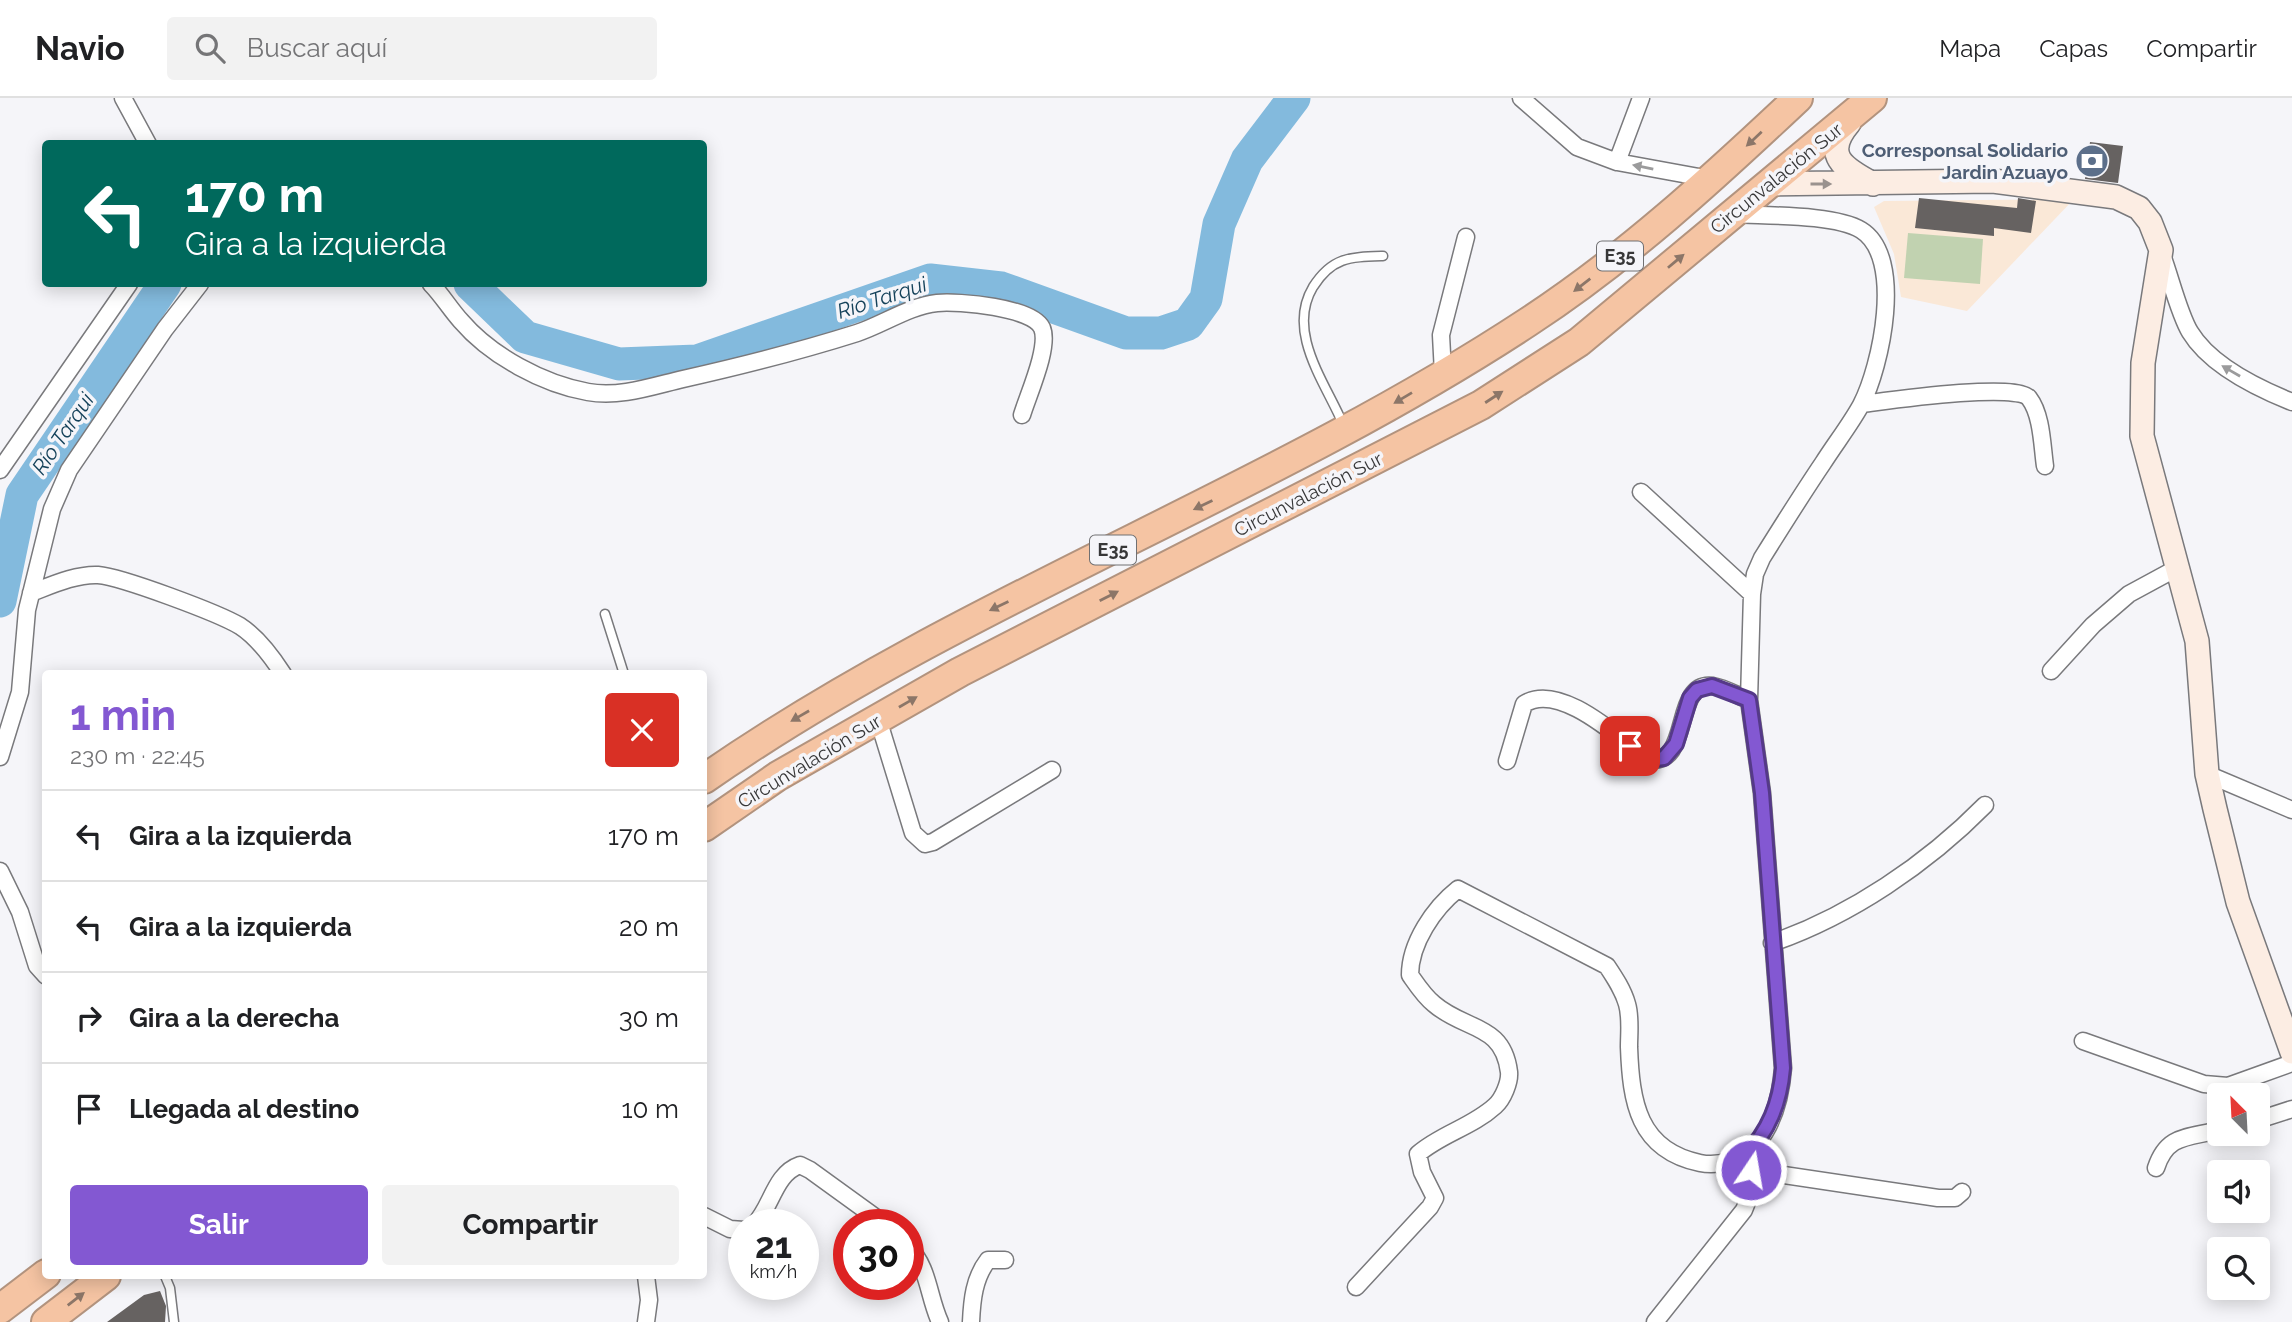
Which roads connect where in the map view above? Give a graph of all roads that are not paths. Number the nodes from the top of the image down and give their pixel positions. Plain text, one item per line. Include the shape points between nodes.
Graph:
1 (123, 98) edge
2 (1521, 98) edge
3 (1641, 98) edge
4 (1798, 98) edge
5 (1865, 104) edge
6 (146, 140) edge
7 (1617, 162) junction
8 (1710, 179) junction
9 (1768, 184) junction
10 (1873, 184) junction
11 (1732, 214) junction
12 (1466, 237) dead end
13 (2161, 250) junction
14 (1383, 256) dead end
15 (127, 287) edge
16 (198, 287) edge
17 (433, 287) edge
18 (1443, 373) junction
19 (2292, 401) edge
20 (1862, 404) junction
21 (1022, 415) dead end
22 (1346, 430) junction
23 (2045, 466) dead end
24 (0, 470) edge
25 (1641, 492) dead end
26 (2177, 568) junction
27 (32, 593) junction
28 (1752, 594) junction
29 (605, 614) dead end
30 (280, 670) edge
31 (623, 670) edge
32 (2051, 671) dead end
33 (1749, 700) junction
34 (878, 719) junction
35 (0, 757) edge
36 (1507, 761) dead end
37 (1052, 770) dead end
38 (2207, 774) junction
39 (707, 777) edge
40 (1985, 805) dead end
41 (2292, 810) edge
42 (707, 825) edge
43 (0, 871) edge
44 (1772, 943) junction
45 (42, 972) edge
46 (2082, 1041) dead end
47 (2292, 1052) edge
48 (2292, 1063) edge
49 (2292, 1109) edge
50 (2270, 1116) edge
51 (2207, 1133) edge
52 (1747, 1163) junction
53 (2156, 1168) dead end
54 (1962, 1192) dead end
55 (763, 1209) edge
56 (864, 1209) edge
57 (707, 1218) edge
58 (728, 1228) edge
59 (1005, 1260) dead end
60 (924, 1269) edge
61 (42, 1277) edge
62 (102, 1279) edge
63 (166, 1279) edge
64 (646, 1279) edge
65 (1356, 1287) dead end
66 (0, 1310) edge
67 (46, 1322) edge
68 (174, 1322) edge
69 (646, 1322) edge
70 (940, 1322) edge
71 (971, 1322) edge
72 (1655, 1322) edge

1 - 6 street
2 - 7 street via 1577,147
3 - 7 street
4 -> 8 highway, Circunvalación Sur / E35
5 - 9 highway, Circunvalación Sur / E35
5 - 10 street via 1836,138 1835,146 1843,165
8 -> 7 street
8 -> 18 highway, Circunvalación Sur / E35 via 1574,292
9 -> 10 street
9 - 11 highway, Circunvalación Sur / E35
10 - 13 street via 1993,181 2116,197 2139,208
11 - 20 street via 1833,220 1861,230 1876,245 1885,268 1885,307 1878,357
34 -> 11 highway, Circunvalación Sur / E35 via 1481,405 1579,342
12 - 18 street via 1441,335
19 -> 13 street via 2268,393 2221,365 2189,332
13 - 26 street via 2143,363 2142,436
14 - 22 lane via 1336,262 1304,302 1303,324 1312,359
15 - 24 street
16 - 27 street via 69,470 52,509
17 - 21 street via 488,348 562,386 591,393 618,393 737,367 860,332 937,303 1010,310 1034,318 1042,328 1044,344
18 -> 22 highway, Circunvalación Sur / E35
20 - 23 street via 1973,392 2024,393 2037,415
20 - 28 street via 1762,558
22 -> 39 highway, Circunvalación Sur / E35 via 939,635 761,739
25 - 28 street
26 - 32 street via 2129,594
26 - 38 street via 2197,640
27 - 30 street via 65,580 98,575 124,582 241,627
27 - 35 street via 20,692
28 - 33 street
29 - 31 lane
33 - 36 street via 1712,686 1697,690 1690,698 1676,744 1655,761 1577,707 1533,698 1524,704
33 - 44 street via 1762,793
34 - 37 street via 914,833 925,844
34 - 42 highway, Circunvalación Sur / E35 via 778,776
38 - 41 street
38 - 47 street via 2238,902
40 - 44 street via 1958,832 1887,884 1808,930
43 - 45 street
44 - 52 street via 1783,1068 1780,1097
46 - 48 street via 2204,1084 2228,1086
49 - 50 street
51 - 53 street via 2170,1143
52 - 54 street via 1938,1198 1955,1198
52 - 65 street via 1710,1165 1676,1158 1654,1140 1636,1109 1628,1006 1607,966 1458,888 1433,916 1410,957 1410,975 1435,1005 1498,1040 1507,1054 1510,1079 1499,1103 1486,1114 1431,1142 1418,1154 1435,1198
52 - 72 street via 1752,1191 1744,1210
55 - 56 street via 781,1179 800,1165
57 - 58 street
59 - 71 street via 988,1261 981,1269
60 - 70 street
61 - 66 highway
67 -> 62 highway
63 - 68 lane
64 - 69 street

